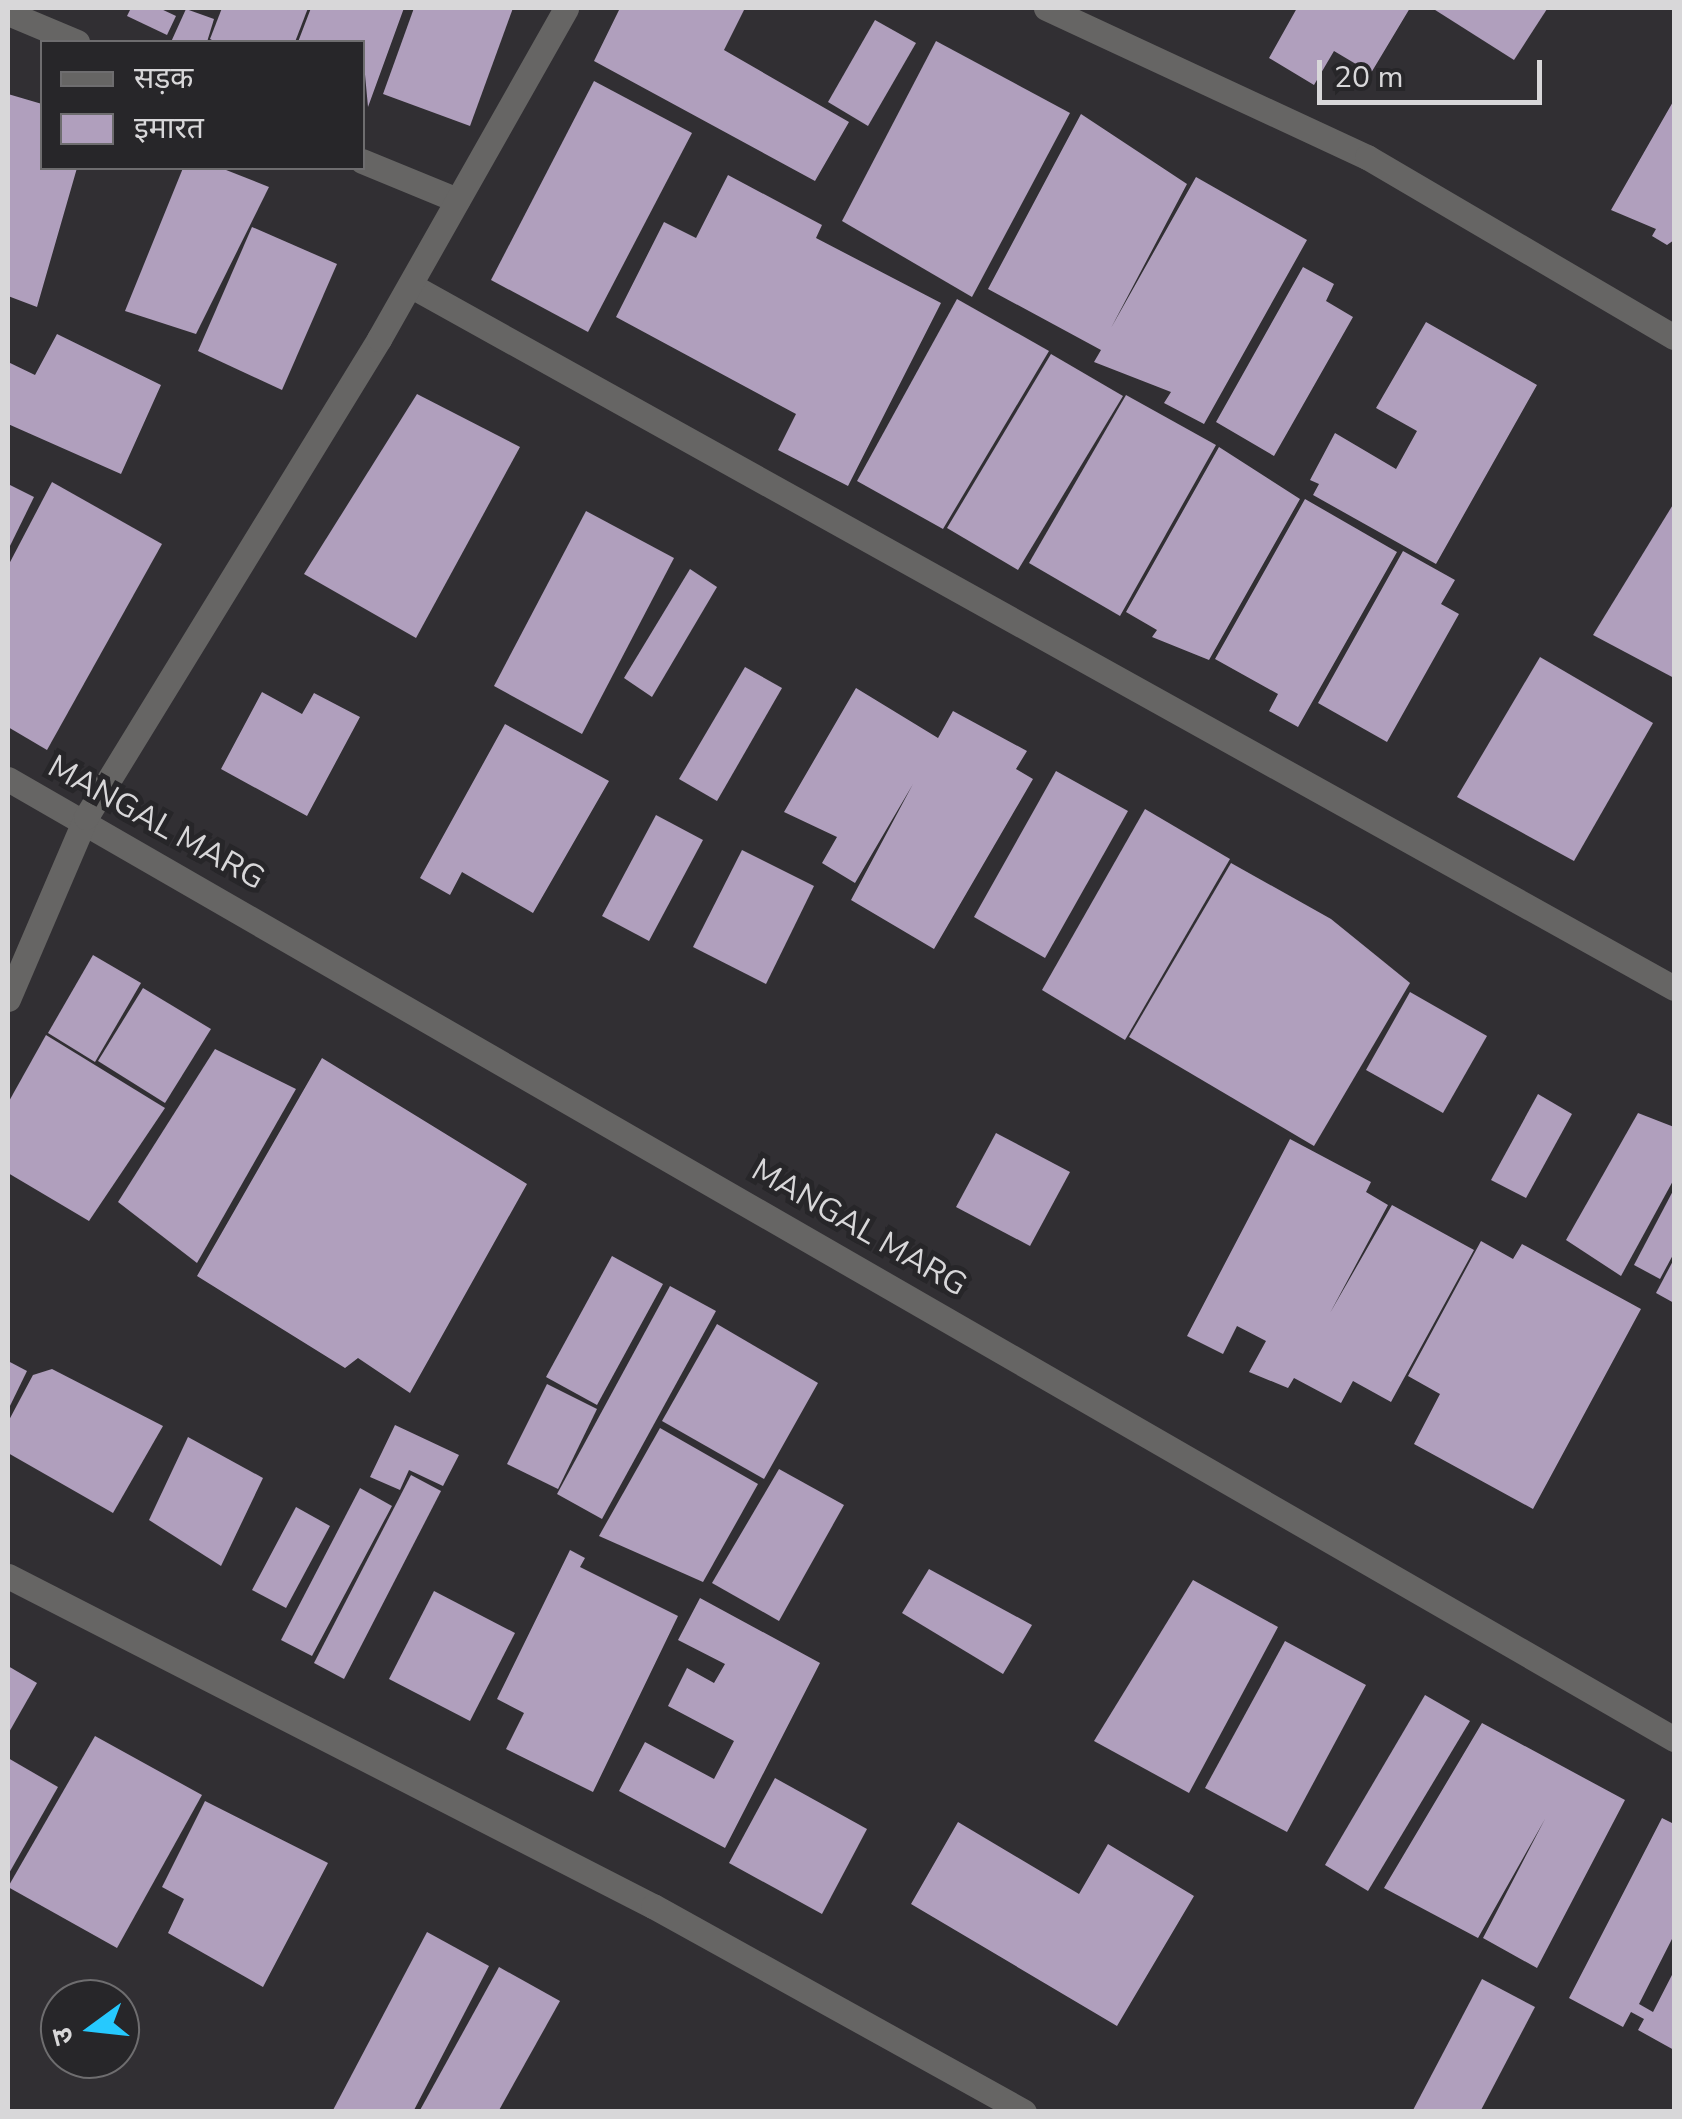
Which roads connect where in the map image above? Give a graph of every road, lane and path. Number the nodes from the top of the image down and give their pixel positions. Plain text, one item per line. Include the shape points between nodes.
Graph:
1 (566, 8) edge
2 (1046, 8) edge
3 (8, 13) edge
4 (73, 40) edge
5 (365, 162) edge
6 (457, 200) junction
7 (410, 285) junction
8 (1674, 337) edge
9 (8, 779) edge
10 (86, 817) junction
11 (1674, 988) edge
12 (8, 998) edge
13 (8, 1576) edge
14 (1674, 1739) edge
15 (1024, 2112) edge

1 - 6 street
2 - 8 street via 1367,156
3 - 4 street
5 - 6 street
6 - 7 street
7 - 10 street
7 - 11 street
9 - 10 street, MANGAL MARG
10 - 12 street
10 - 14 street, MANGAL MARG
13 - 15 street via 653,1906

